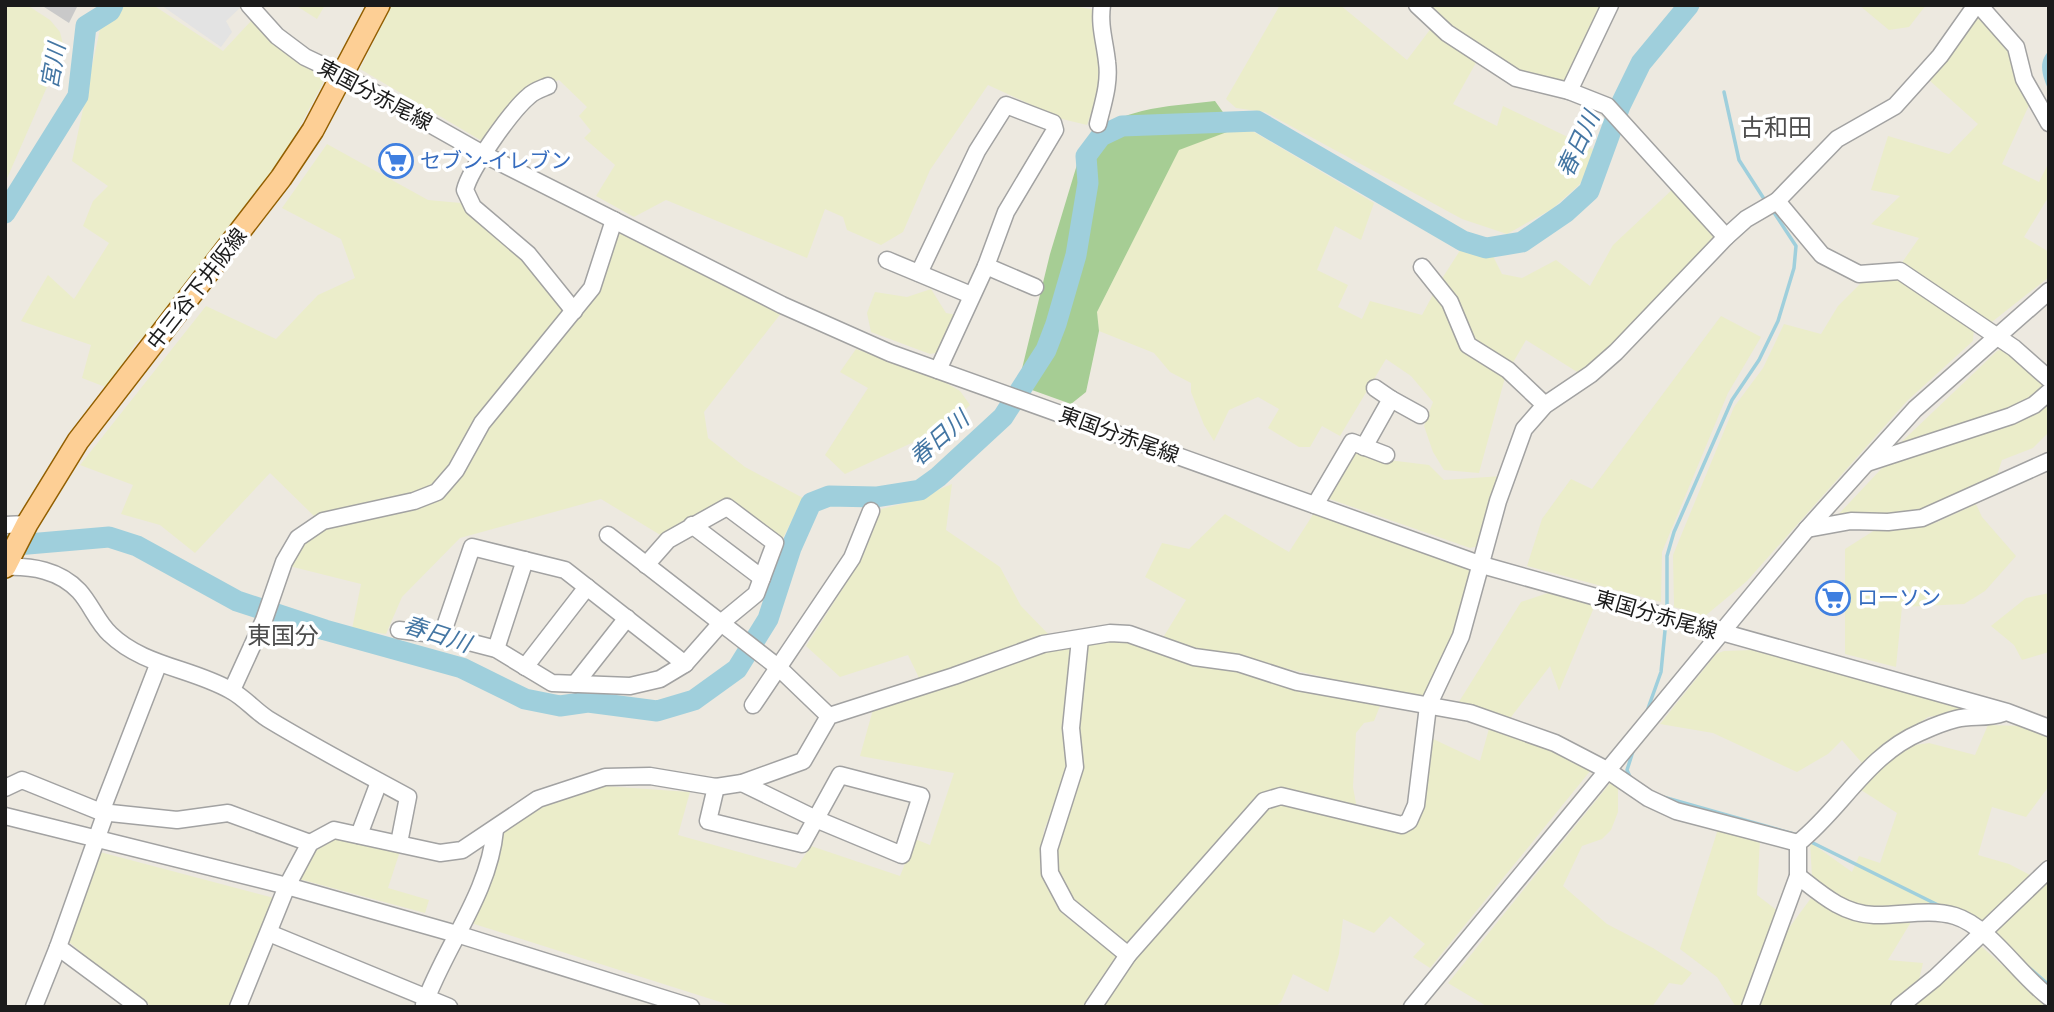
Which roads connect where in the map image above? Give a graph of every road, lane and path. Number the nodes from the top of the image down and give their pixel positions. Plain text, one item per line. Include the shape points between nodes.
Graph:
1 (249, 5) edge
2 (379, 5) edge
3 (1102, 5) edge
4 (1417, 5) edge
5 (1610, 5) edge
6 (1977, 5) edge
7 (343, 75) junction
8 (548, 86) dead end
9 (1569, 91) junction
10 (2049, 123) edge
11 (1098, 124) dead end
12 (483, 154) junction
13 (1777, 201) junction
14 (614, 220) junction
15 (1726, 237) junction
16 (887, 260) dead end
17 (986, 265) junction
18 (1422, 267) dead end
19 (919, 273) junction
20 (1035, 287) dead end
21 (2049, 291) edge
22 (971, 295) junction
23 (574, 311) junction
24 (1996, 336) junction
25 (938, 370) junction
26 (2049, 379) edge
27 (1375, 388) dead end
28 (2049, 392) edge
29 (1391, 398) junction
30 (1545, 405) junction
31 (1420, 415) dead end
32 (1364, 447) junction
33 (1386, 455) dead end
34 (2049, 461) edge
35 (1866, 463) junction
36 (1315, 505) junction
37 (871, 511) dead end
38 (691, 525) junction
39 (18, 527) edge
40 (1807, 529) junction
41 (608, 535) dead end
42 (525, 560) junction
43 (646, 565) junction
44 (1482, 565) junction
45 (6, 566) edge
46 (762, 578) junction
47 (587, 587) junction
48 (626, 618) junction
49 (726, 626) junction
50 (399, 630) dead end
51 (1722, 633) junction
52 (442, 635) junction
53 (1080, 639) junction
54 (496, 649) junction
55 (685, 664) junction
56 (158, 665) junction
57 (525, 667) junction
58 (779, 668) junction
59 (575, 684) junction
60 (232, 690) junction
61 (753, 705) dead end
62 (1428, 706) junction
63 (2007, 712) junction
64 (2049, 712) edge
65 (829, 716) junction
66 (2041, 724) edge
67 (1607, 770) junction
68 (379, 782) junction
69 (742, 783) junction
70 (716, 787) junction
71 (5, 788) edge
72 (104, 812) junction
73 (5, 816) edge
74 (818, 820) junction
75 (495, 830) junction
76 (359, 835) junction
77 (96, 839) junction
78 (310, 843) junction
79 (399, 843) junction
80 (1798, 843) junction
81 (2049, 869) edge
82 (1798, 876) junction
83 (287, 887) junction
84 (269, 933) junction
85 (1982, 933) junction
86 (460, 935) junction
87 (58, 947) junction
88 (1128, 955) junction
89 (2049, 997) edge
90 (425, 1002) edge
91 (132, 1005) edge
92 (34, 1007) edge
93 (238, 1007) edge
94 (449, 1007) edge
95 (691, 1007) edge
96 (1093, 1007) edge
97 (1412, 1007) edge
98 (1751, 1007) edge
99 (1899, 1007) edge

1 - 7 street, 東国分赤尾線 via 277,36 305,57
2 - 7 main road, 中三谷下井阪線
3 - 11 street via 1107,83
4 - 9 street via 1447,33 1516,78
5 - 9 street
6 - 10 street via 2016,47 2024,79
6 - 13 street via 1895,106 1838,139
7 - 12 street, 東国分赤尾線
7 - 39 main road, 中三谷下井阪線 via 281,178 78,441
8 - 12 street via 526,97
9 - 15 street via 1607,106
12 - 14 street, 東国分赤尾線
12 - 23 street via 467,179 467,200 528,254
13 - 15 street
13 - 24 street via 1822,255 1859,274 1900,271
14 - 23 street via 592,288
14 - 25 street, 東国分赤尾線 via 782,304
15 - 30 street via 1616,352
16 - 19 street
17 - 19 street via 1006,212 1055,130 1053,123 1006,105 977,151
17 - 20 street
17 - 22 street
18 - 30 street via 1450,302 1468,345 1508,370
19 - 22 street
21 - 24 street
22 - 25 street
23 - 60 street via 482,423 456,470 437,492 323,521 298,538
24 - 26 street
24 - 35 street via 1915,409
25 - 36 street, 東国分赤尾線
27 - 29 street
28 - 35 street via 2011,416
29 - 31 street
29 - 32 street
30 - 44 street via 1524,429 1498,501
32 - 33 street
32 - 36 street via 1352,442
34 - 40 street via 1922,518 1851,521
35 - 40 street
36 - 44 street, 東国分赤尾線
37 - 58 street via 852,558
38 - 43 street via 668,540
38 - 46 street
38 - 46 street via 727,508 775,543
39 - 45 main road, 中三谷下井阪線
40 - 51 street
41 - 43 street
42 - 47 street via 565,570
42 - 52 street via 472,547
42 - 54 street
43 - 49 street
44 - 51 street, 東国分赤尾線
44 - 62 street via 1461,636
45 - 56 street via 49,571 78,590 109,634
46 - 49 street via 756,594
47 - 48 street
47 - 57 street
48 - 55 street
48 - 59 street
49 - 55 street
49 - 58 street
50 - 52 street
51 - 63 street, 東国分赤尾線
51 - 67 street
52 - 54 street
53 - 62 street via 1129,634 1194,657 1238,663 1297,682
53 - 65 street via 1043,644
53 - 88 street via 1071,727 1075,767 1049,849 1050,873 1067,905
54 - 57 street
55 - 59 street via 660,679 630,686
56 - 60 street via 196,674
56 - 72 street
57 - 59 street via 552,684
58 - 61 street
58 - 65 street
60 - 68 street via 265,718
62 - 67 street via 1502,724 1555,743
62 - 88 street via 1416,805 1409,821 1402,825 1273,797 1264,801
63 - 66 street, 東国分赤尾線
63 - 80 street via 1957,718 1902,742 1864,771 1816,829
64 - 66 street
65 - 69 street via 803,761
67 - 80 street via 1676,811
67 - 97 street
68 - 76 street
68 - 79 street via 408,797
69 - 70 street
69 - 74 street
70 - 74 street via 708,821 802,844
70 - 75 street via 650,776 605,778 538,799
71 - 72 street via 22,780
72 - 77 street
72 - 78 street via 177,820 228,813
73 - 77 street
74 - 74 street via 840,775 922,796 902,855
75 - 79 street via 463,850 440,853
75 - 86 street via 494,846
76 - 78 street via 334,830
76 - 79 street
77 - 83 street
77 - 87 street
78 - 83 street
80 - 82 street
81 - 85 street
82 - 85 street via 1852,911 1871,915 1941,913 1971,922
82 - 98 street
83 - 84 street
83 - 86 street
84 - 90 street
84 - 93 street
85 - 89 street
85 - 99 street
86 - 90 street
86 - 95 street
87 - 91 street
87 - 92 street
88 - 96 street
90 - 94 street

